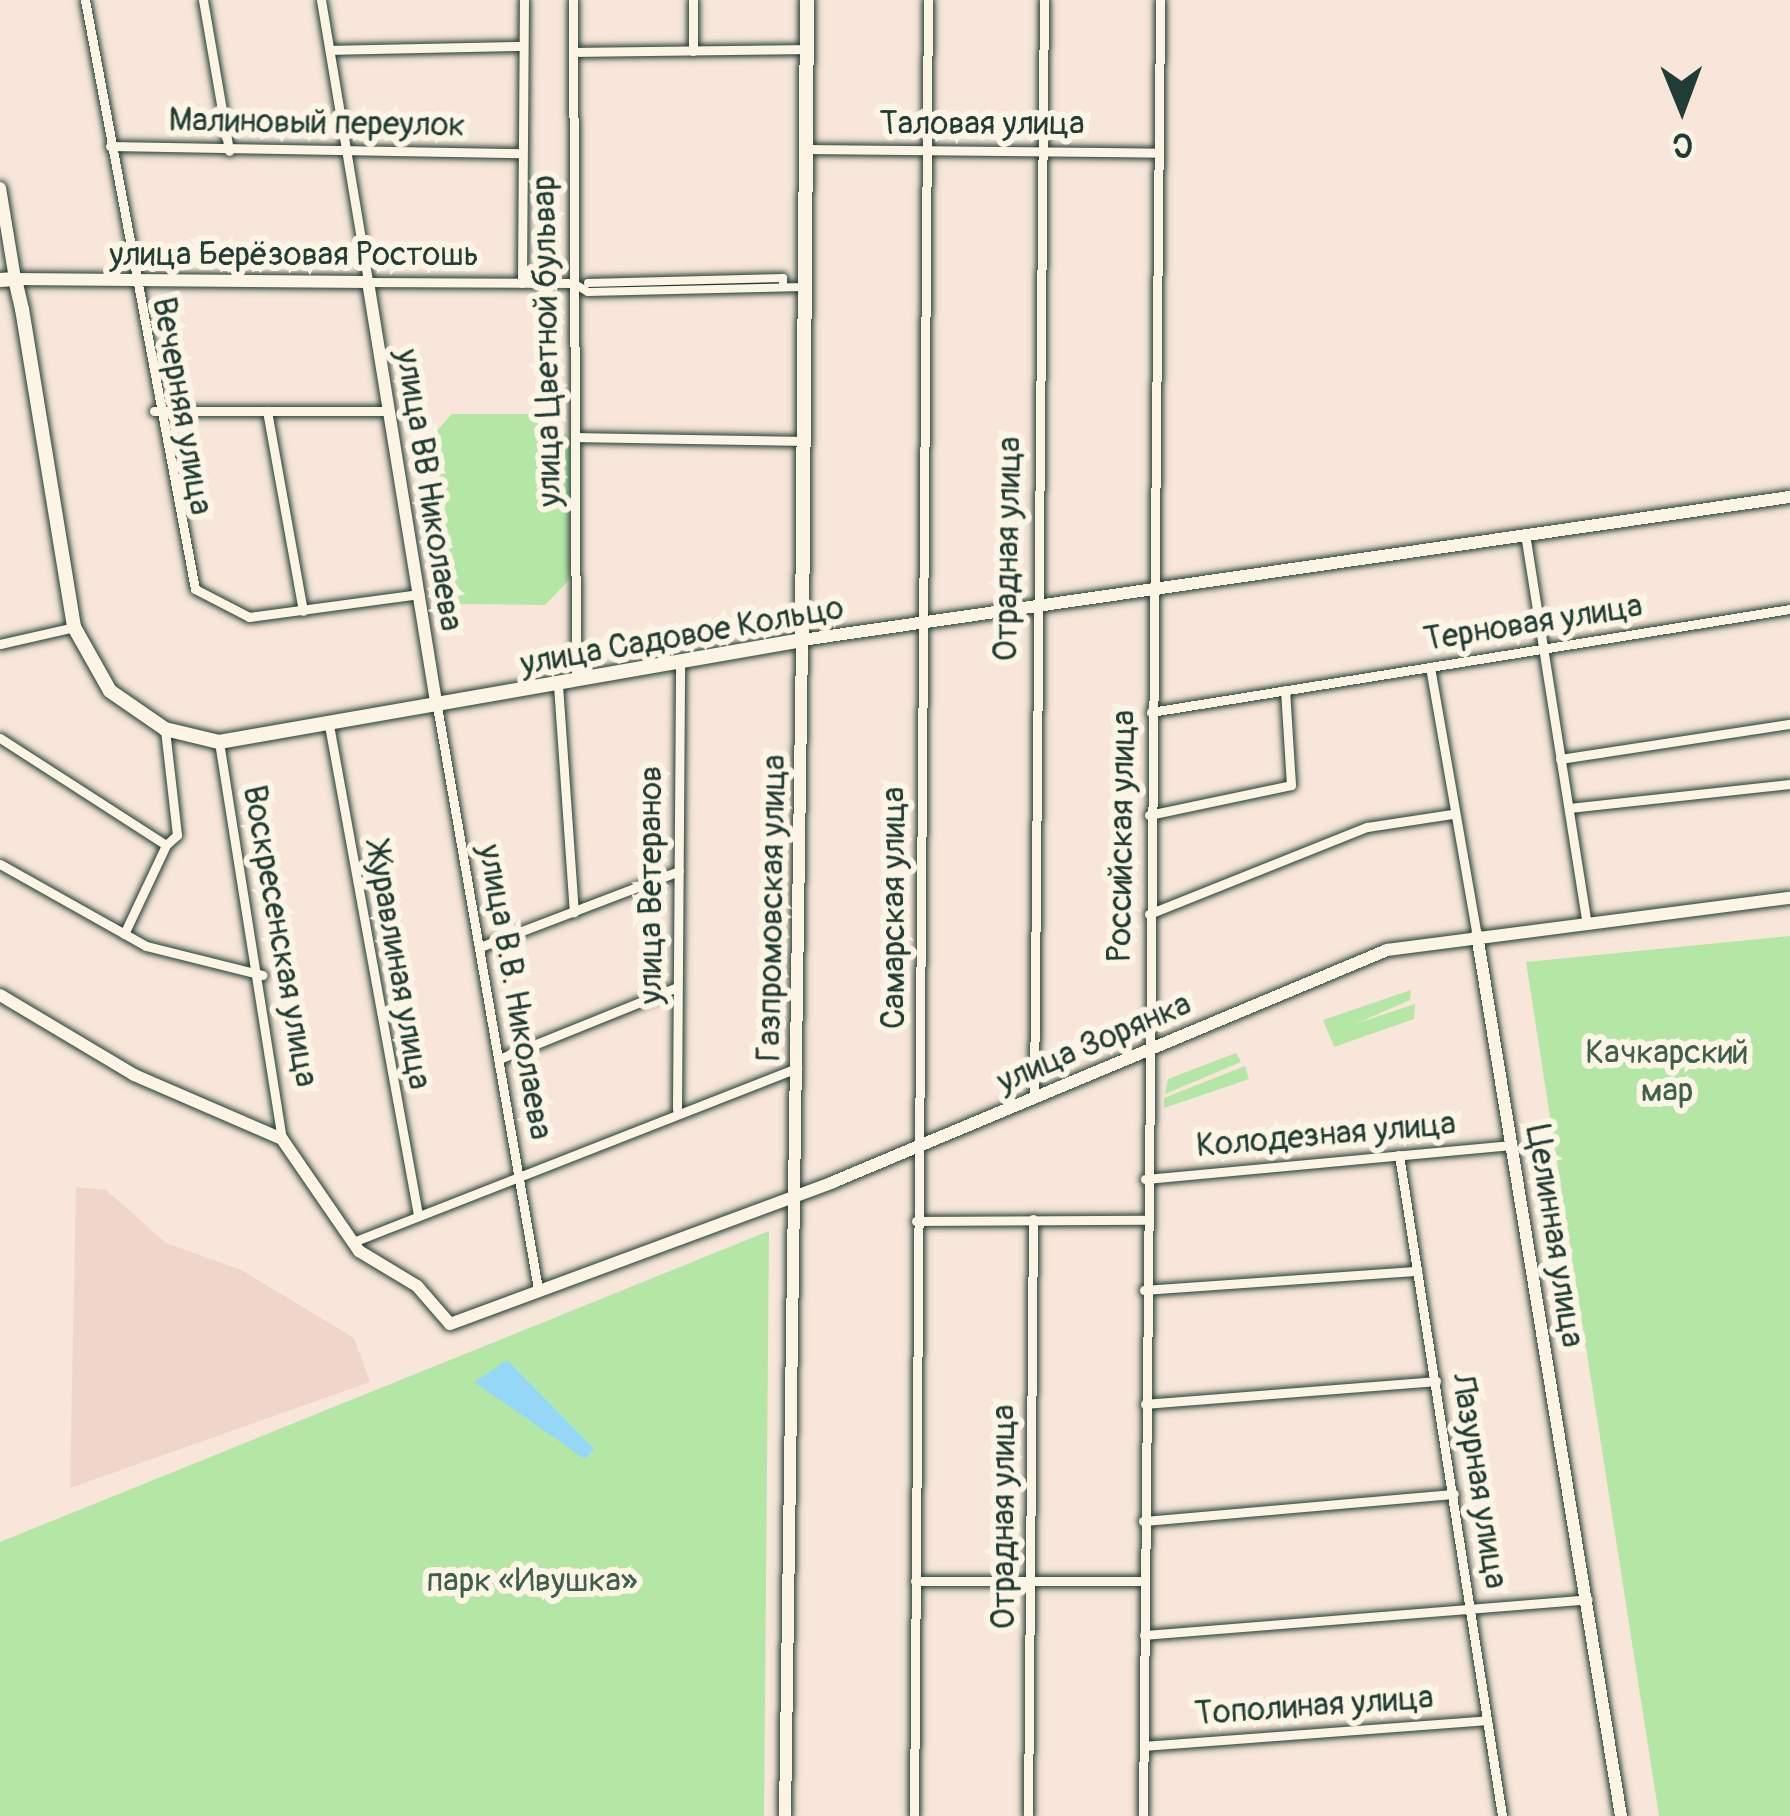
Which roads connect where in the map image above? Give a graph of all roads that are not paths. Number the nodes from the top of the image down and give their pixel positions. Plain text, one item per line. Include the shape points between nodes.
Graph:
1 (85, 0) edge
2 (203, 0) edge
3 (321, 0) edge
4 (524, 0) edge
5 (574, 0) edge
6 (693, 0) edge
7 (807, 0) edge
8 (928, 0) edge
9 (1044, 0) edge
10 (1160, 0) edge
11 (524, 46) junction
12 (807, 49) junction
13 (330, 50) junction
14 (693, 51) junction
15 (573, 52) junction
16 (110, 146) junction
17 (806, 149) junction
18 (229, 151) junction
19 (1040, 151) junction
20 (346, 152) junction
21 (927, 152) junction
22 (522, 153) junction
23 (1159, 153) junction
24 (0, 188) edge
25 (636, 276) junction
26 (655, 276) junction
27 (675, 277) junction
28 (699, 277) junction
29 (719, 277) junction
30 (737, 277) junction
31 (7, 280) edge
32 (134, 282) junction
33 (368, 282) junction
34 (522, 283) junction
35 (572, 283) junction
36 (600, 284) junction
37 (775, 286) junction
38 (804, 287) junction
39 (636, 293) junction
40 (654, 293) junction
41 (675, 293) junction
42 (699, 293) junction
43 (718, 294) junction
44 (737, 294) junction
45 (154, 411) junction
46 (267, 411) junction
47 (388, 411) junction
48 (576, 437) junction
49 (802, 441) junction
50 (1790, 497) edge
51 (1526, 540) junction
52 (1149, 593) junction
53 (419, 594) junction
54 (1034, 607) junction
55 (1790, 609) edge
56 (303, 611) junction
57 (924, 625) junction
58 (74, 627) junction
59 (802, 640) junction
60 (0, 644) edge
61 (1542, 648) junction
62 (680, 662) junction
63 (1430, 667) junction
64 (576, 681) junction
65 (558, 685) junction
66 (1285, 690) junction
67 (437, 706) junction
68 (1151, 712) junction
69 (1790, 724) edge
70 (329, 725) junction
71 (165, 728) junction
72 (0, 738) edge
73 (219, 742) junction
74 (1560, 759) junction
75 (1790, 784) edge
76 (1569, 808) junction
77 (1452, 814) junction
78 (1149, 815) junction
79 (166, 845) junction
80 (0, 864) edge
81 (679, 871) junction
82 (1790, 898) edge
83 (574, 913) junction
84 (1149, 914) junction
85 (1586, 918) junction
86 (124, 934) junction
87 (1477, 935) junction
88 (480, 947) junction
89 (262, 975) junction
90 (677, 987) junction
91 (0, 995) edge
92 (1146, 1050) junction
93 (499, 1059) junction
94 (797, 1068) junction
95 (1034, 1098) junction
96 (677, 1109) junction
97 (282, 1139) junction
98 (1512, 1145) junction
99 (916, 1147) junction
100 (1399, 1155) junction
101 (519, 1173) junction
102 (1145, 1179) junction
103 (794, 1192) junction
104 (418, 1215) junction
105 (1034, 1219) junction
106 (1143, 1220) junction
107 (916, 1221) junction
108 (353, 1242) junction
109 (1417, 1271) junction
110 (538, 1288) junction
111 (1144, 1290) junction
112 (1436, 1381) junction
113 (1145, 1404) junction
114 (1454, 1494) junction
115 (1143, 1522) junction
116 (1031, 1580) junction
117 (915, 1581) junction
118 (1144, 1581) junction
119 (1588, 1598) junction
120 (1472, 1610) junction
121 (1144, 1635) junction
122 (1487, 1720) junction
123 (1144, 1746) junction
124 (785, 1816) edge
125 (914, 1816) edge
126 (1028, 1816) edge
127 (1143, 1816) edge
128 (1502, 1816) edge
129 (1621, 1816) edge

1 - 16 street, Вечерняя улица
2 - 18 street
3 - 13 street
4 - 11 street, улица Цветной бульвар
5 - 15 street, улица Цветной бульвар
6 - 14 street
7 - 12 main road, Газпромовская улица
8 - 21 street, Самарская улица
9 - 19 street, Отрадная улица
10 - 23 street, Российская улица
11 - 13 street
11 - 22 street, улица Цветной бульвар
12 - 14 street
12 - 17 main road, Газпромовская улица
13 - 20 street
14 - 15 street
15 - 35 street, улица Цветной бульвар
16 - 18 street, Малиновый переулок
16 - 32 street, Вечерняя улица
17 - 21 street, Таловая улица
17 - 38 main road, Газпромовская улица
18 - 20 street, Малиновый переулок
19 - 21 street, Таловая улица
19 - 23 street, Таловая улица
19 - 54 street, Отрадная улица
20 - 22 street, Малиновый переулок
20 - 33 street
21 - 57 street, Самарская улица
22 - 34 street, улица Цветной бульвар
23 - 52 street, Российская улица
24 - 31 street, улица Садовое Кольцо
25 - 26 street
25 - 36 street
25 - 39 street
26 - 27 street
26 - 40 street
27 - 28 street
27 - 41 street
28 - 29 street
28 - 42 street
29 - 30 street
29 - 43 street
30 - 37 street
30 - 44 street
31 - 32 street, улица Берёзовая Ростошь
31 - 58 main road, улица Садовое Кольцо
32 - 33 street, улица Берёзовая Ростошь
32 - 45 street, Вечерняя улица
33 - 34 street, улица Берёзовая Ростошь
33 - 47 street, улица ВВ Николаева
34 - 35 street, улица Берёзовая Ростошь
35 - 36 street, улица Берёзовая Ростошь
35 - 48 street, улица Цветной бульвар
36 - 39 street
37 - 38 street
37 - 44 street
38 - 49 main road, Газпромовская улица
39 - 40 street
40 - 41 street
41 - 42 street
42 - 43 street
43 - 44 street
45 - 46 street
45 - 56 street, Вечерняя улица via 195,589 250,617
46 - 47 street
46 - 56 street
47 - 53 street, улица ВВ Николаева
48 - 49 street
48 - 64 street, улица Цветной бульвар
49 - 59 main road, Газпромовская улица
50 - 51 street, улица Садовое Кольцо
51 - 52 street, улица Садовое Кольцо
51 - 61 street
52 - 54 street, улица Садовое Кольцо
52 - 68 street, Российская улица
53 - 56 street, Вечерняя улица
53 - 67 street, улица ВВ Николаева
54 - 57 street, улица Садовое Кольцо
54 - 95 street, Отрадная улица
55 - 61 street, Терновая улица
57 - 59 street, улица Садовое Кольцо
57 - 99 street, Самарская улица
58 - 60 street
58 - 71 main road, улица Садовое Кольцо via 110,691
59 - 62 main road, улица Садовое Кольцо
59 - 94 street, Газпромовская улица
61 - 63 street, Терновая улица
61 - 74 street
62 - 64 main road, улица Садовое Кольцо
62 - 81 street, улица Ветеранов
63 - 66 street, Терновая улица
63 - 77 street, Целинная улица
64 - 65 main road, улица Садовое Кольцо
65 - 67 main road, улица Садовое Кольцо
65 - 83 street
66 - 68 street, Терновая улица
66 - 78 street via 1291,785
67 - 70 main road, улица Садовое Кольцо
67 - 88 street, улица В.В. Николаева
68 - 78 street, Российская улица
69 - 74 street
70 - 73 main road, улица Садовое Кольцо
70 - 104 street, Журавлиная улица
71 - 73 main road, улица Садовое Кольцо
71 - 79 street via 177,835
72 - 79 street
73 - 89 street, Воскресенская улица
74 - 76 street
75 - 76 street
76 - 85 street
77 - 84 street via 1367,827
77 - 87 street, Целинная улица
78 - 84 street, Российская улица
79 - 86 street
80 - 86 street
81 - 83 street
81 - 90 street, улица Ветеранов
82 - 85 street, улица Зорянка
83 - 88 street
84 - 92 street, Российская улица
85 - 87 street, улица Зорянка
86 - 89 street
87 - 92 street, улица Зорянка via 1387,950
87 - 98 street, Целинная улица
88 - 93 street, улица В.В. Николаева
89 - 97 street, Воскресенская улица
90 - 93 street
90 - 96 street, улица Ветеранов
91 - 97 street via 134,1075
92 - 95 street, улица Зорянка
92 - 102 street, Российская улица
93 - 101 street, улица В.В. Николаева
94 - 96 street
94 - 103 street, Газпромовская улица
95 - 99 street, улица Зорянка
96 - 101 street
97 - 108 street
98 - 100 street, Колодезная улица
98 - 119 street, Целинная улица
99 - 103 street, улица Зорянка
99 - 107 street, Самарская улица
100 - 102 street, Колодезная улица
100 - 109 street, Лазурная улица
101 - 104 street
101 - 110 street, улица В.В. Николаева
102 - 106 street, Российская улица
103 - 110 street, улица Зорянка
103 - 124 street, Газпромовская улица
104 - 108 street
105 - 106 street
105 - 107 street
105 - 116 street, Отрадная улица
106 - 111 street, Российская улица
107 - 117 street, Самарская улица
108 - 110 street, улица Зорянка via 417,1286 442,1322
109 - 111 street
109 - 112 street, Лазурная улица
111 - 113 street, Российская улица
112 - 113 street
112 - 114 street, Лазурная улица
113 - 115 street, Российская улица
114 - 115 street
114 - 120 street, Лазурная улица
115 - 118 street, Российская улица
116 - 117 street
116 - 118 street
116 - 126 street, Отрадная улица
117 - 125 street, Самарская улица
118 - 121 street, Российская улица
119 - 120 street
119 - 129 street, Целинная улица
120 - 121 street
120 - 122 street, Лазурная улица
121 - 123 street, Российская улица
122 - 123 street, Тополиная улица
122 - 128 street, Лазурная улица
123 - 127 street, Российская улица

